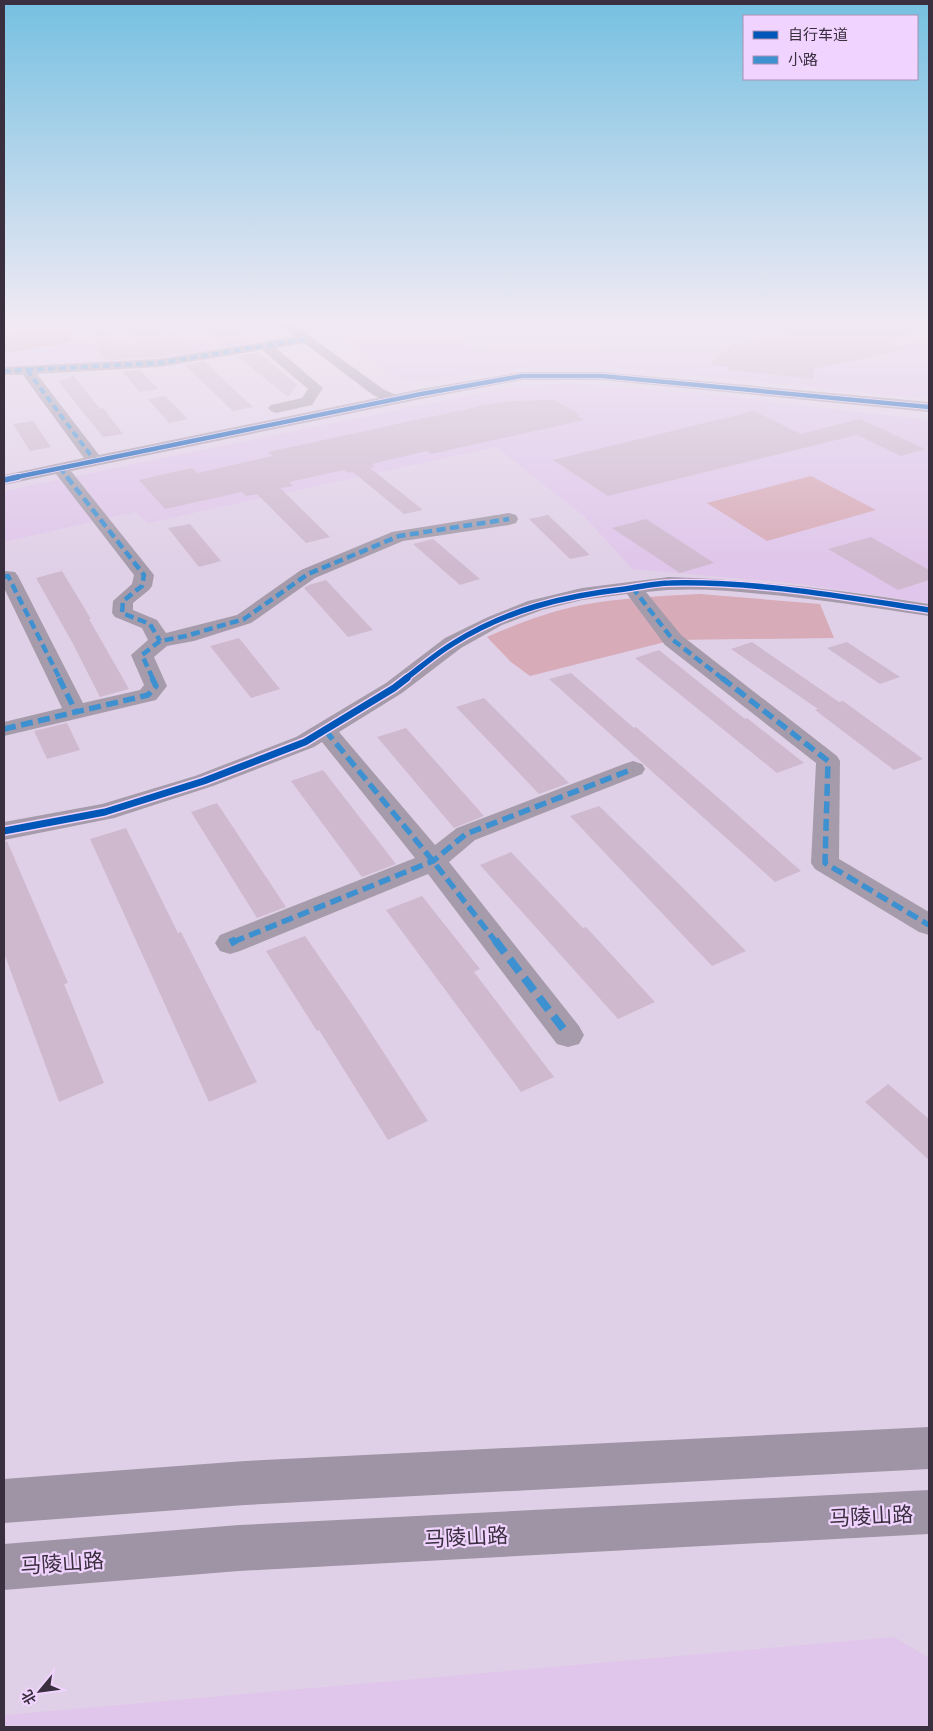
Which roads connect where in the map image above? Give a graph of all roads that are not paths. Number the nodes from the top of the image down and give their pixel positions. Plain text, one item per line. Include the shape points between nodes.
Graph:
1 (53, 405) edge
2 (293, 405) edge
3 (365, 405) edge
4 (906, 405) edge
5 (929, 407) edge
6 (239, 416) dead end
7 (104, 442) dead end
8 (84, 446) junction
9 (66, 450) dead end
10 (95, 461) junction
11 (60, 468) junction
12 (4, 480) edge
13 (509, 519) dead end
14 (4, 577) edge
15 (632, 587) junction
16 (929, 610) edge
17 (160, 641) junction
18 (76, 712) junction
19 (4, 729) edge
20 (325, 730) junction
21 (633, 769) dead end
22 (4, 831) edge
23 (433, 861) junction
24 (929, 925) edge
25 (230, 942) dead end
26 (568, 1035) dead end
27 (929, 1448) edge
28 (4, 1501) edge
29 (929, 1512) edge
30 (4, 1567) edge

1 - 8 street
2 - 6 street
3 - 10 street
4 - 5 street
7 - 8 street
8 - 9 street
8 - 10 street
10 - 11 street
11 - 12 street
11 - 17 street via 144,575 142,586 123,601 122,613 150,624
13 - 17 street via 399,536 308,574 244,619
14 - 18 street via 8,576
15 - 16 street via 669,583 734,585 809,592
15 - 20 street via 535,605 495,620 453,643 394,688
15 - 24 street via 673,640 828,761 825,863
17 - 18 street via 142,655 156,686 148,695
18 - 19 street
20 - 22 street via 305,742 204,781 105,812
20 - 23 street
21 - 23 street via 466,834
23 - 25 street
23 - 26 street
27 - 28 main road via 245,1483
29 - 30 main road, 马陵山路 via 238,1548

